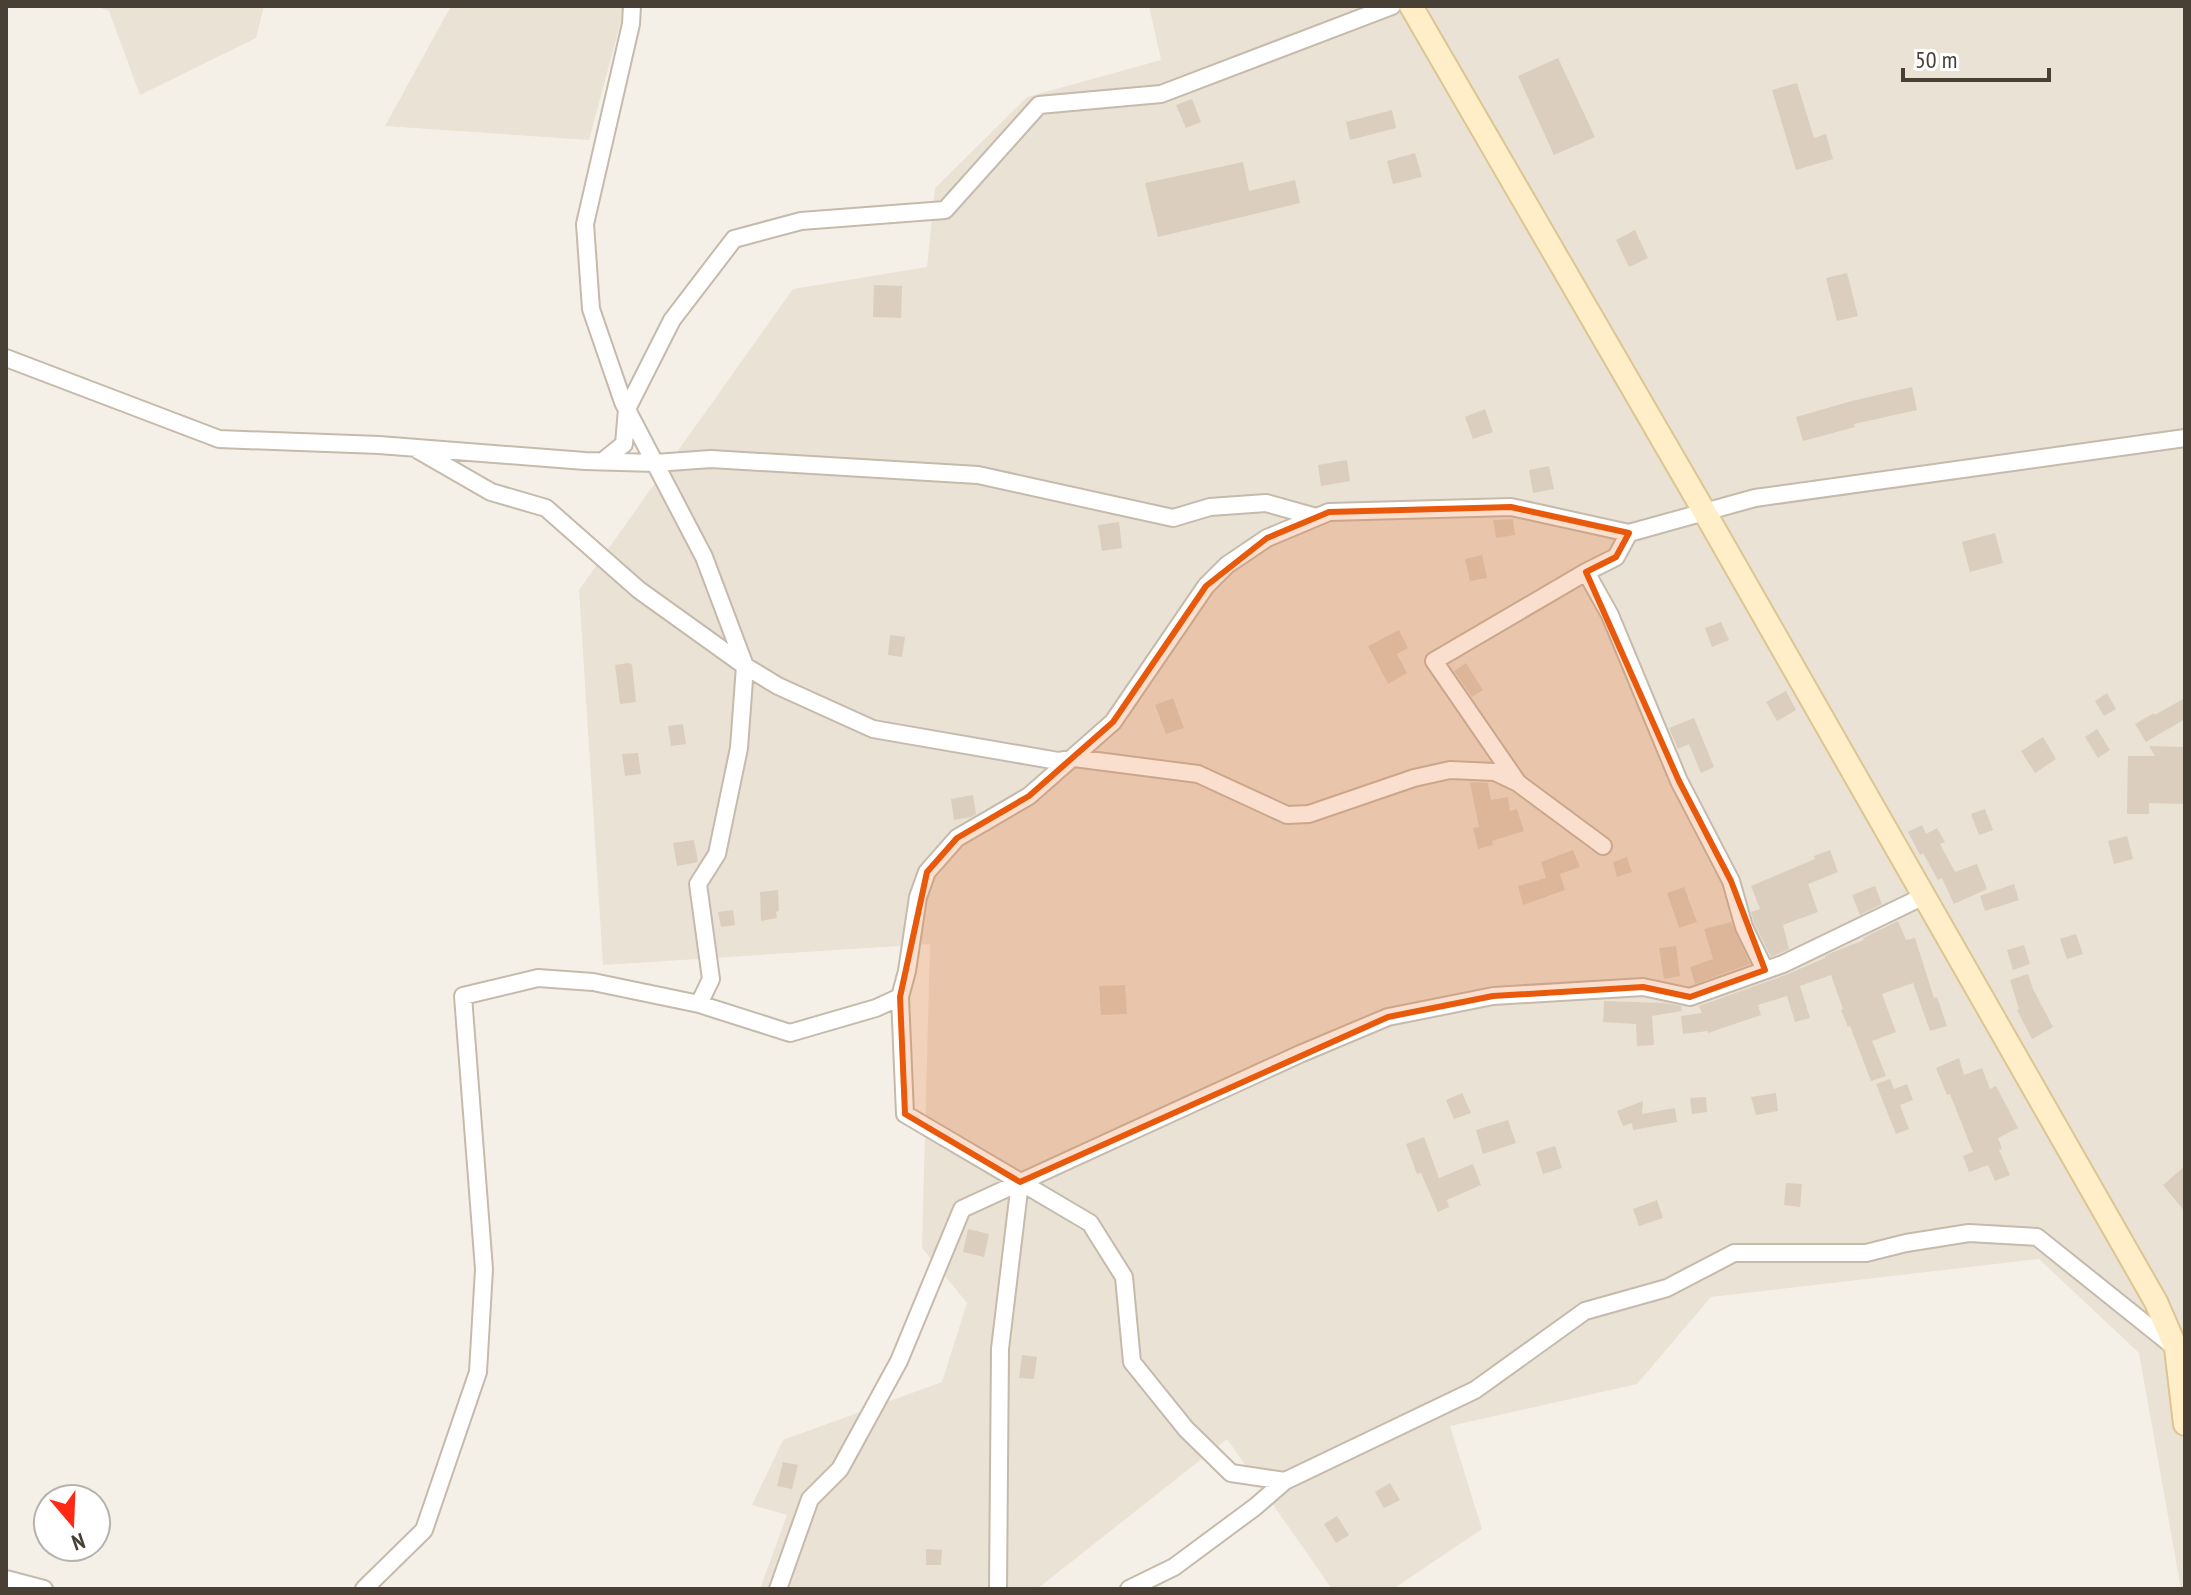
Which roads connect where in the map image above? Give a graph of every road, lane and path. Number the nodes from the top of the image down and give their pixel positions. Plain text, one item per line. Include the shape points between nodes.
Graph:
1 (632, 6) edge
2 (1392, 6) edge
3 (1411, 6) edge
4 (6, 358) edge
5 (627, 409) junction
6 (2185, 438) edge
7 (414, 448) junction
8 (603, 461) junction
9 (655, 463) junction
10 (1704, 511) junction
11 (1316, 517) junction
12 (1629, 533) junction
13 (1586, 572) junction
14 (745, 666) junction
15 (1074, 758) junction
16 (1518, 783) junction
17 (1603, 846) dead end
18 (1924, 896) junction
19 (1765, 970) junction
20 (900, 997) junction
21 (699, 1004) junction
22 (1020, 1182) junction
23 (2181, 1346) edge
24 (2185, 1422) edge
25 (1285, 1481) junction
26 (6, 1579) edge
27 (44, 1589) edge
28 (364, 1589) edge
29 (778, 1589) edge
30 (998, 1589) edge
31 (1129, 1589) edge

1 - 5 street via 585,224 591,309
2 - 5 street via 1161,94 1039,105 945,210 801,221 734,239 672,320
3 - 10 main road
4 - 7 street via 219,439
5 - 8 street via 624,444
5 - 9 street
6 - 10 street via 1755,498
7 - 8 street
7 - 14 street via 491,492 546,508 639,590
8 - 9 street
9 - 11 street via 711,459 978,475 1173,518 1210,507 1266,503
9 - 14 street via 704,557
10 - 12 street
10 - 18 main road
11 - 12 street via 1329,512 1511,507
11 - 15 street via 1267,538 1227,565 1206,586 1113,722
12 - 13 street via 1616,557
13 - 16 street via 1434,661
13 - 19 street via 1610,615 1679,781 1731,881 1744,927
14 - 15 street via 873,729 1058,761
14 - 21 street via 739,748 717,854 698,884 711,979
15 - 16 street via 1198,774 1287,815 1309,814 1450,770 1495,772
15 - 20 street via 1029,796 957,838 927,872
16 - 17 street
18 - 19 street
18 - 23 main road
19 - 22 street via 1690,997 1643,987 1523,994 1388,1017
20 - 21 street via 790,1033
20 - 22 street via 905,1114
21 - 28 street via 593,982 538,978 463,996 484,1269 478,1372 424,1530
22 - 25 street via 1090,1223 1124,1277 1132,1362 1186,1429 1231,1473
22 - 29 street via 962,1209 899,1361 840,1469 810,1499
22 - 30 street via 1000,1349
23 - 24 main road
23 - 25 street via 2037,1237 1969,1233 1866,1253 1734,1253 1667,1288 1585,1311 1475,1390
25 - 31 street via 1174,1567
26 - 27 street

